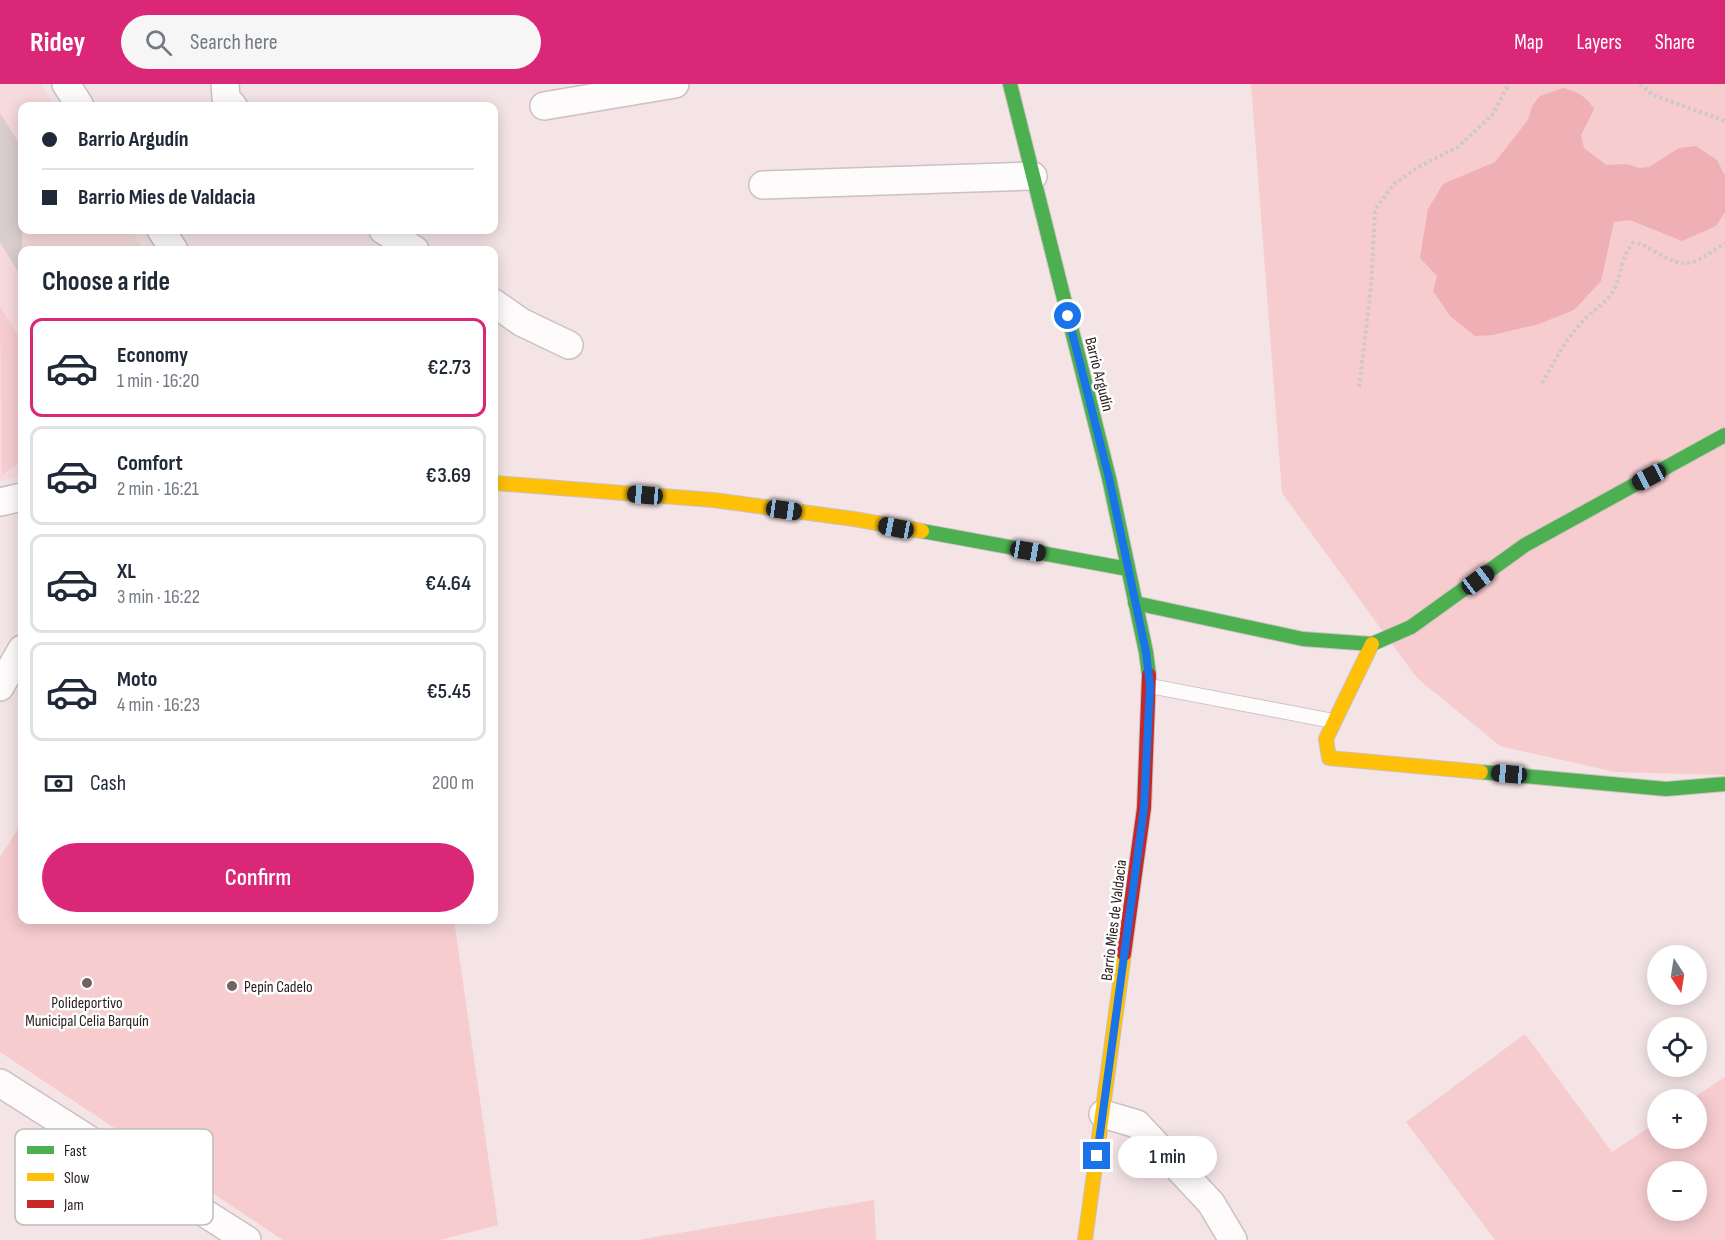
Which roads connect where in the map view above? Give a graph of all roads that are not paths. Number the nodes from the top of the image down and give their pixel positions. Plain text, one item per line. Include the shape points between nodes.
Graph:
1 (66, 84) edge
2 (225, 84) edge
3 (675, 84) edge
4 (1010, 84) edge
5 (77, 102) edge
6 (230, 102) edge
7 (544, 106) dead end
8 (1033, 176) junction
9 (763, 185) dead end
10 (389, 234) edge
11 (409, 246) edge
12 (498, 306) edge
13 (569, 345) dead end
14 (1725, 435) edge
15 (498, 483) edge
16 (18, 498) edge
17 (0, 502) edge
18 (1128, 569) junction
19 (1135, 603) junction
20 (1372, 644) junction
21 (18, 657) edge
22 (1150, 686) junction
23 (0, 687) edge
24 (1333, 721) junction
25 (1725, 784) edge
26 (0, 1083) edge
27 (1103, 1114) junction
28 (72, 1129) edge
29 (213, 1218) edge
30 (247, 1240) edge
31 (1085, 1240) edge
32 (1233, 1240) edge

1 - 5 street
2 - 6 street
3 - 7 street
4 - 8 street, Barrio Argudín
8 - 9 street
8 - 18 street, Barrio Argudín
10 - 11 street
12 - 13 street via 521,322
14 - 20 street via 1525,545 1411,627
15 - 18 street via 737,503 854,519
16 - 17 street
18 - 19 street, Barrio Argudín
19 - 20 street via 1303,639
19 - 22 street, Barrio Mies de Valdacia
20 - 24 street
21 - 23 street
22 - 24 lane
22 - 27 street, Barrio Mies de Valdacia via 1144,808
24 - 25 street via 1326,739 1329,758 1666,789
26 - 28 street
27 - 31 street, Barrio Mies de Valdacia
27 - 32 street via 1137,1124 1211,1203
29 - 30 street

